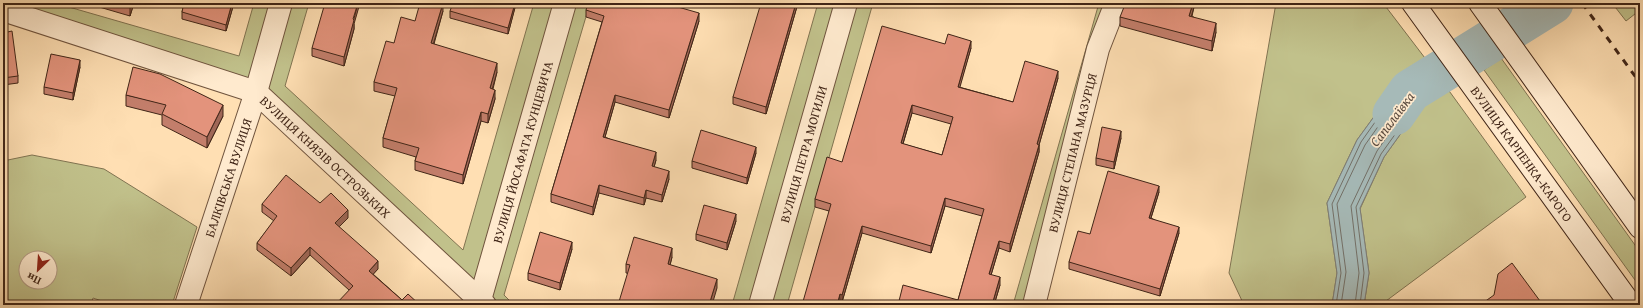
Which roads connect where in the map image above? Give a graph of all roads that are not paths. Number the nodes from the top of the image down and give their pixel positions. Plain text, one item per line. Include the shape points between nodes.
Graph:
1 (281, 3) edge
2 (565, 3) edge
3 (846, 3) edge
4 (1116, 3) edge
5 (1480, 3) edge
6 (3, 10) edge
7 (1417, 10) edge
8 (256, 92) junction
9 (1640, 227) edge
10 (483, 303) edge
11 (186, 305) edge
12 (760, 305) edge
13 (1034, 305) edge
14 (1630, 305) edge

1 - 8 street, БАЛКІВСЬКА ВУЛИЦЯ
2 - 10 street, ВУЛИЦЯ ЙОСАФАТА КУНЦЕВИЧА
3 - 12 street, ВУЛИЦЯ ПЕТРА МОГИЛИ
4 - 13 street, ВУЛИЦЯ СТЕПАНА МАЗУРЦЯ via 1098,49
5 - 9 street
6 - 8 street, ВУЛИЦЯ КНЯЗІВ ОСТРОЗЬКИХ
7 - 14 street, ВУЛИЦЯ КАРПЕНКА-КАРОГО
8 - 10 street, ВУЛИЦЯ КНЯЗІВ ОСТРОЗЬКИХ
8 - 11 street, БАЛКІВСЬКА ВУЛИЦЯ

